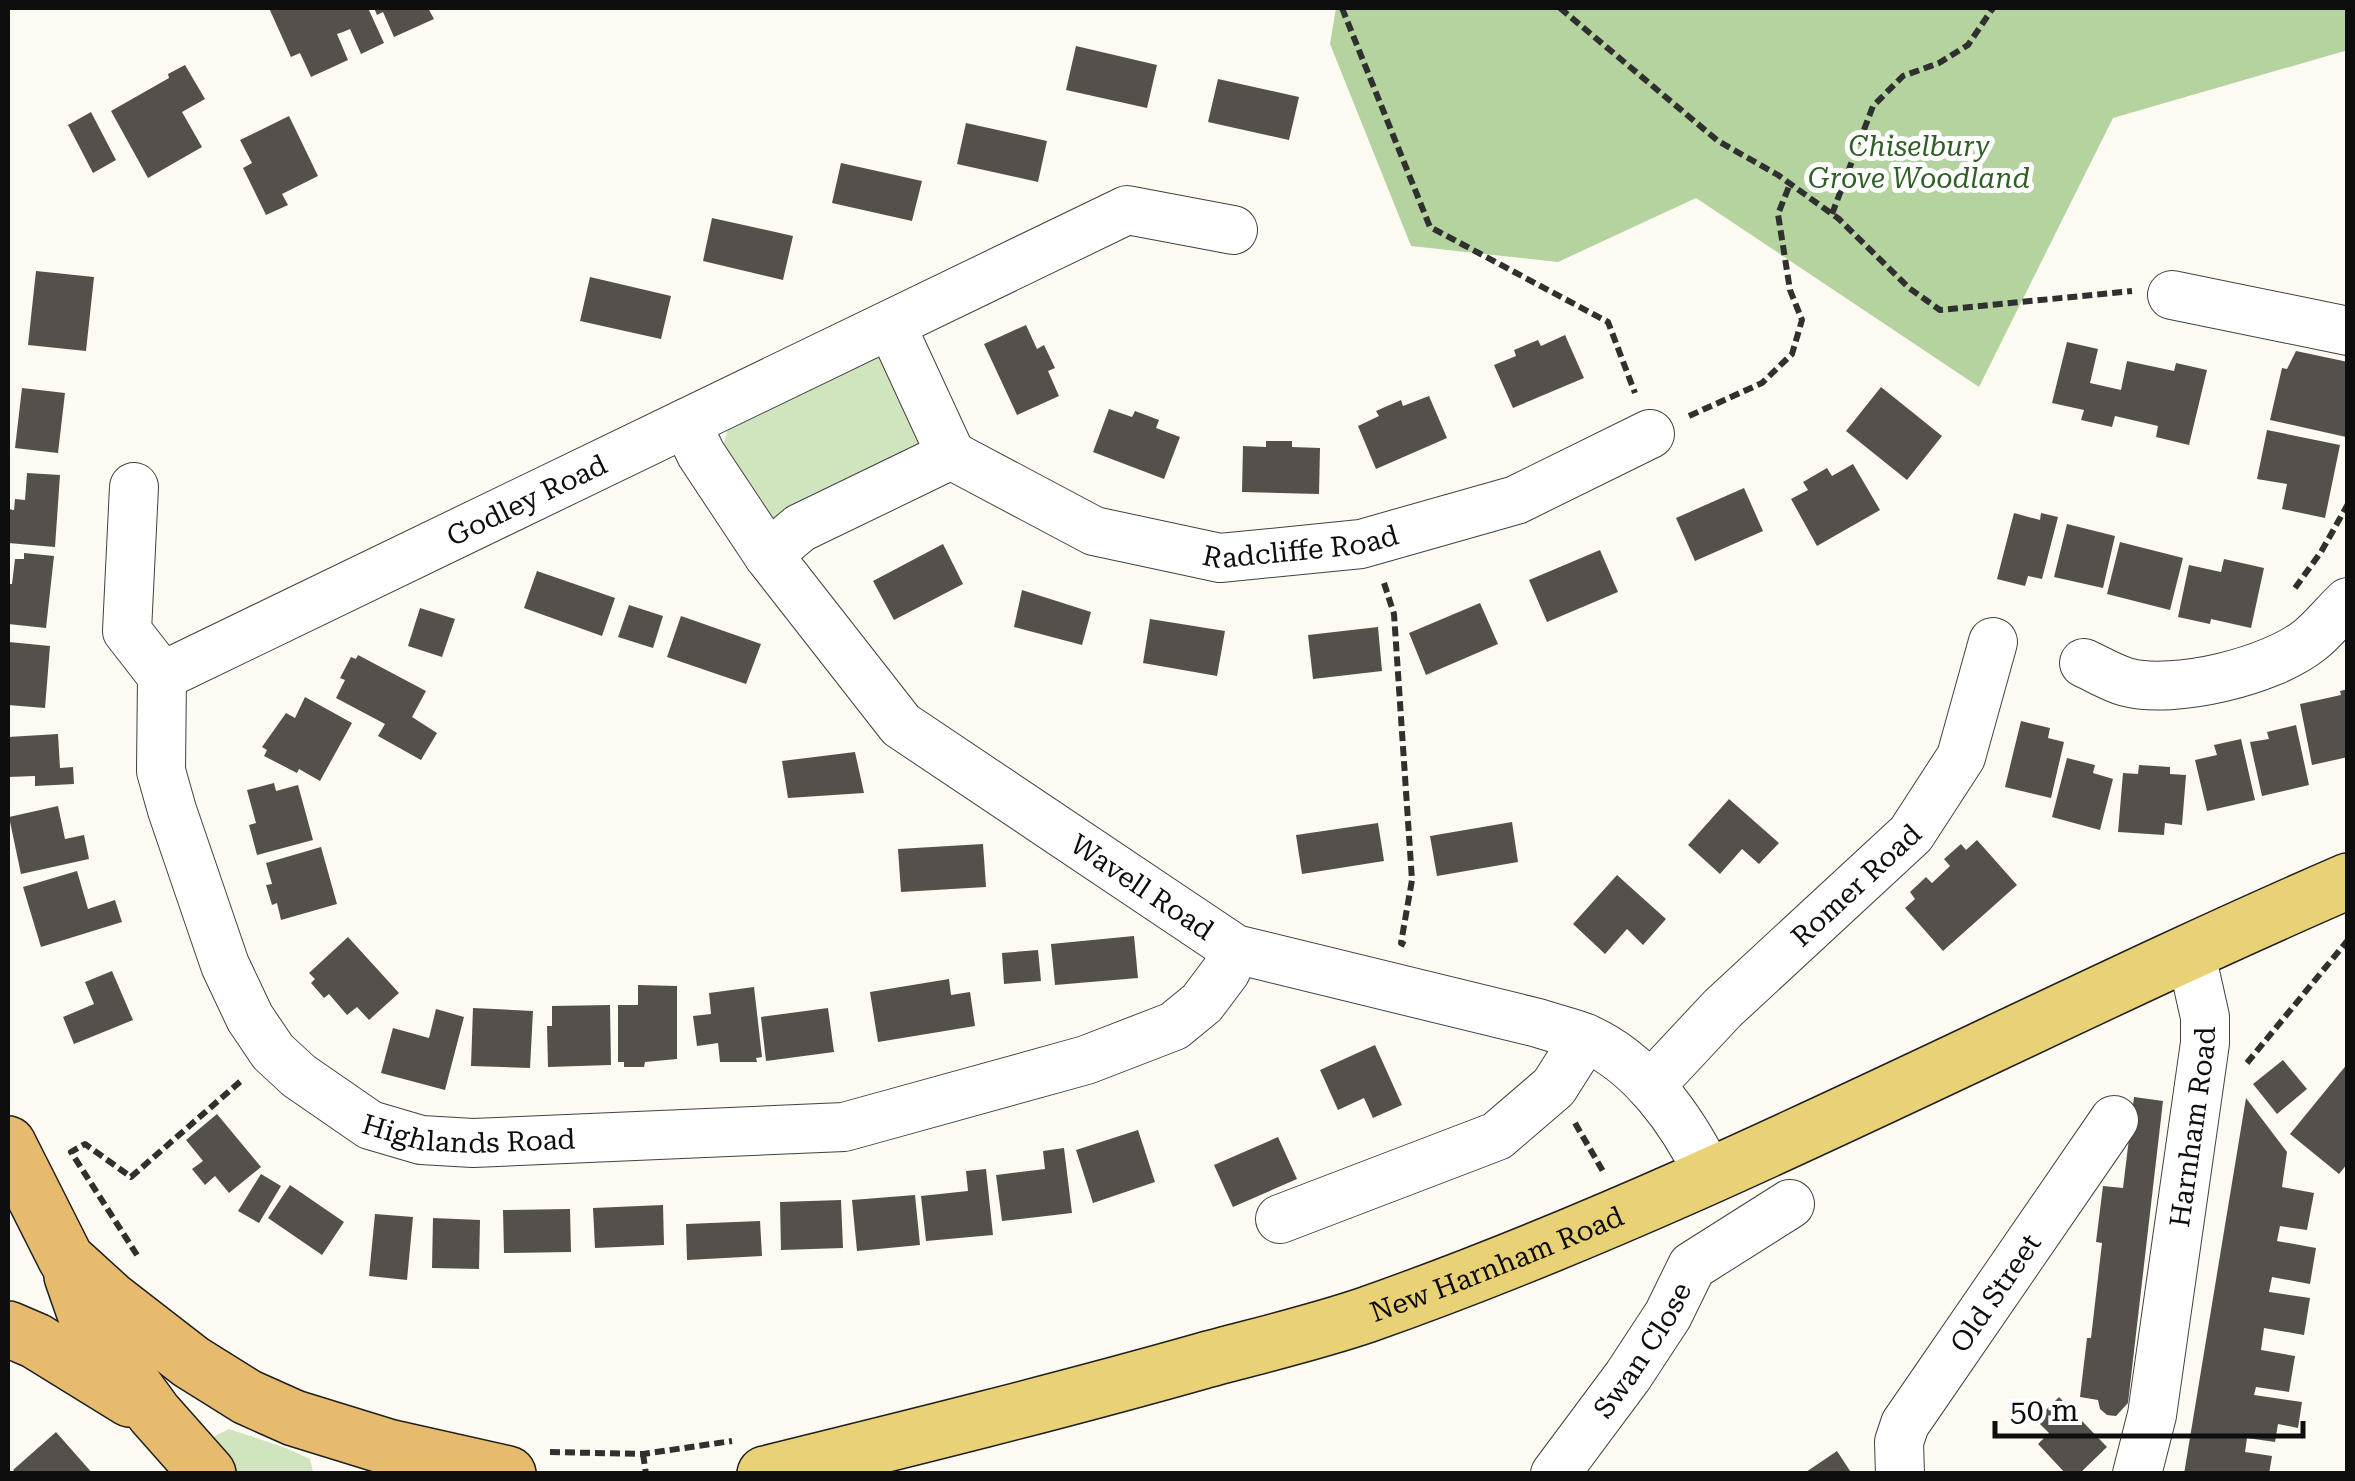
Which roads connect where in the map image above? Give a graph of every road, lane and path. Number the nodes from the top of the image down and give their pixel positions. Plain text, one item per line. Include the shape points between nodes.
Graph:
1 (1342, 8) edge
2 (1560, 8) edge
3 (1992, 8) edge
4 (1790, 184) junction
5 (1832, 214) junction
6 (1233, 230) dead end
7 (2155, 293) joint
8 (891, 325) junction
9 (2348, 331) edge
10 (686, 422) junction
11 (1650, 434) junction
12 (952, 455) junction
13 (134, 486) dead end
14 (2348, 504) edge
15 (1370, 542) junction
16 (768, 555) junction
17 (2286, 600) dead end
18 (2348, 602) edge
19 (1994, 642) dead end
20 (2084, 663) dead end
21 (162, 676) junction
22 (2348, 881) edge
23 (2348, 940) edge
24 (1420, 949) dead end
25 (1235, 950) junction
26 (2190, 950) junction
27 (1585, 1038) junction
28 (272, 1052) junction
29 (2242, 1070) dead end
30 (1650, 1086) junction
31 (2114, 1120) dead end
32 (8, 1144) edge
33 (1709, 1175) junction
34 (1606, 1176) dead end
35 (1588, 1184) dead end
36 (1790, 1204) dead end
37 (1280, 1219) dead end
38 (42, 1247) edge
39 (146, 1268) dead end
40 (8, 1329) edge
41 (154, 1414) junction
42 (388, 1447) junction
43 (643, 1454) junction
44 (750, 1457) edge
45 (527, 1462) edge
46 (208, 1474) edge
47 (340, 1474) edge
48 (646, 1474) edge
49 (1554, 1474) edge
50 (1900, 1474) edge
51 (2138, 1474) edge

1 - 11 path via 1430,228 1608,322
2 - 4 path via 1718,141
3 - 5 path via 1968,44 1904,76 1873,106
4 - 5 path
4 - 11 path via 1778,214 1790,290 1802,320 1792,354 1762,382
5 - 7 path via 1940,310
6 - 8 street, Godley Road via 1126,210
7 - 9 street
8 - 10 street, Godley Road
8 - 12 street
10 - 16 street, Wavell Road
10 - 21 street, Godley Road
11 - 15 street, Radcliffe Road via 1516,500
12 - 15 street, Radcliffe Road via 1094,531 1220,558
12 - 16 street via 800,528
13 - 21 street via 127,631
14 - 17 path
15 - 24 path via 1394,614 1412,880 1401,944
16 - 25 street, Wavell Road via 901,725
18 - 20 street via 2309,641 2262,667 2228,676 2177,685 2127,683
19 - 30 street, Romer Road via 1962,757 1911,834 1723,1008
21 - 28 street, Highlands Road via 161,770 172,810 226,965
22 - 26 main road
23 - 29 path
25 - 27 street, Wavell Road
25 - 28 street, Highlands Road via 1202,1003 1174,1026 1086,1060 844,1127 421,1140 370,1125
26 - 33 main road, New Harnham Road
26 - 51 street, Harnham Road via 2205,1043
27 - 30 street, Wavell Road
27 - 37 street via 1554,1087 1497,1136
28 - 39 path via 131,1177 85,1144 72,1152
30 - 33 street, Wavell Road
31 - 50 street, Old Street via 1906,1424
32 - 38 highway
33 - 44 main road, New Harnham Road via 1362,1316 1058,1402
34 - 35 path
36 - 49 street, Swan Close via 1692,1266 1628,1376
38 - 41 highway
38 - 42 highway via 190,1362 247,1397
40 - 41 highway
41 - 46 highway
42 - 45 highway
42 - 47 highway
43 - 44 path
43 - 45 path
43 - 48 path

